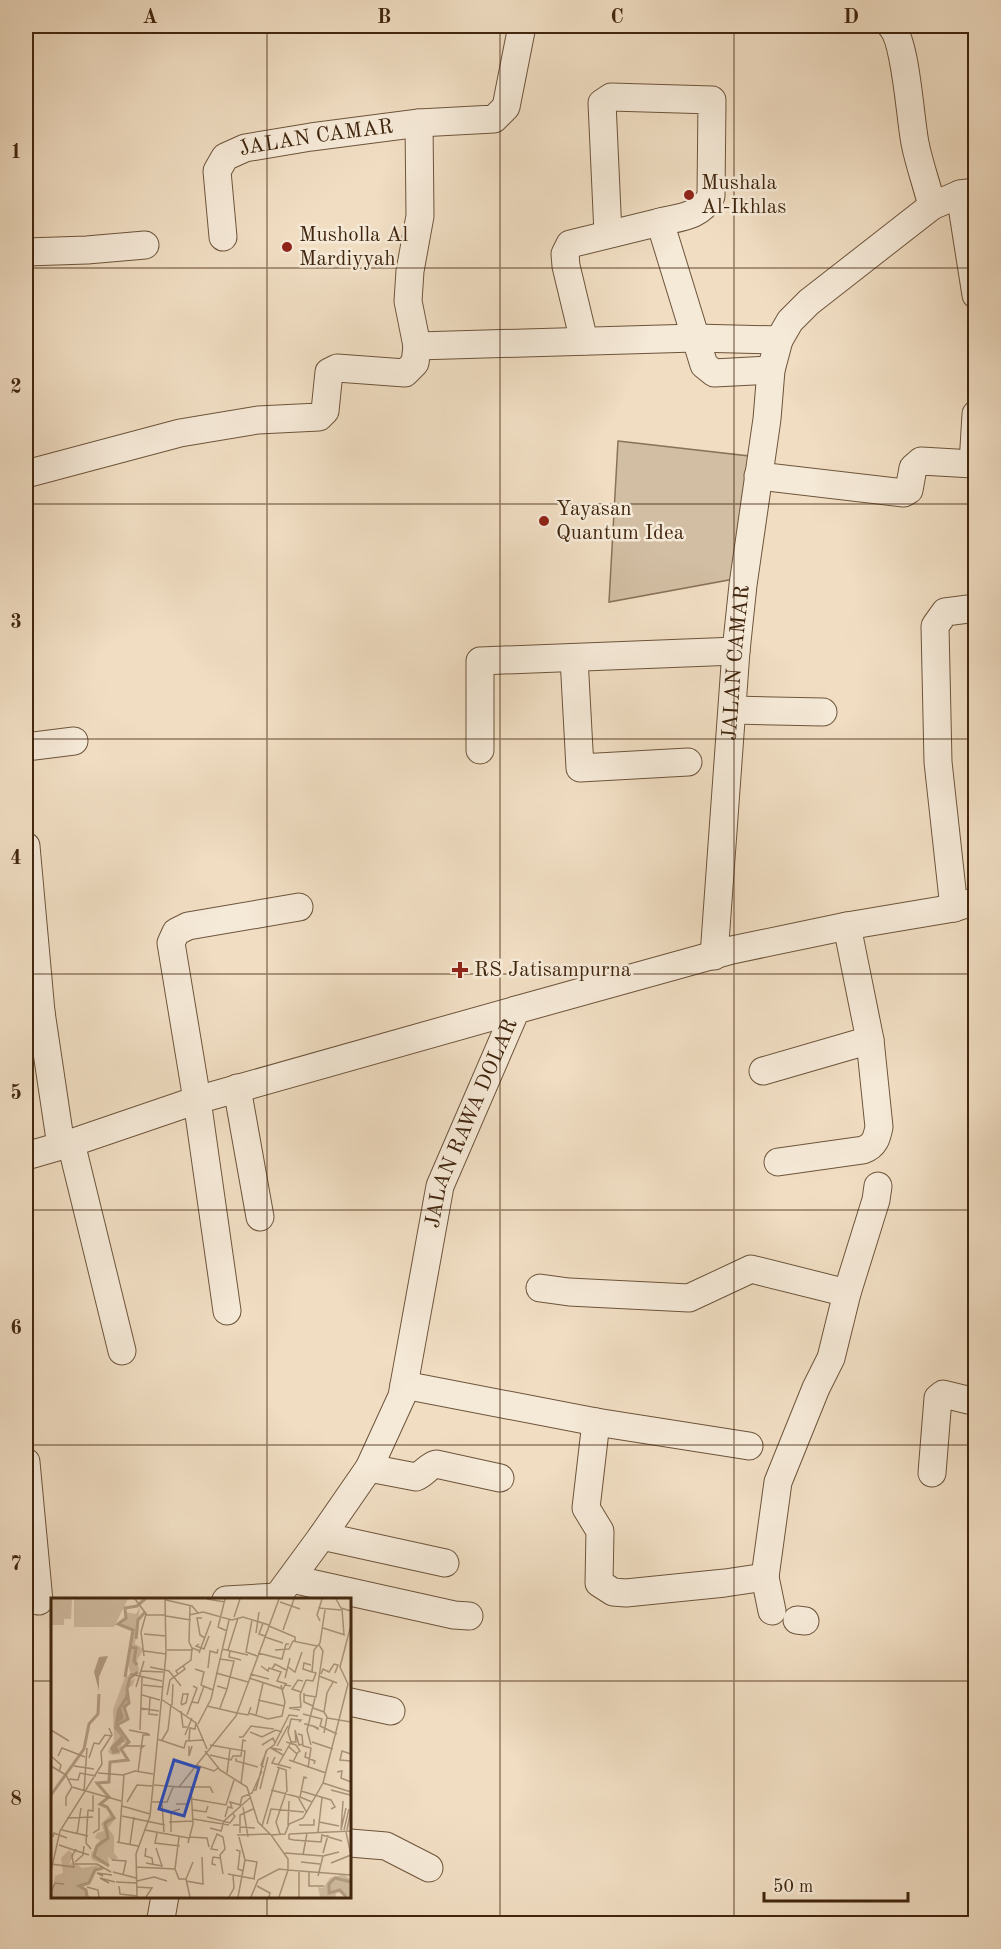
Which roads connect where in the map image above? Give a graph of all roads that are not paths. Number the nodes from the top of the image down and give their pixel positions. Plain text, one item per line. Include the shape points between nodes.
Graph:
1 (891, 26) edge
2 (522, 29) edge
3 (419, 123) junction
4 (968, 193) edge
5 (932, 206) junction
6 (660, 222) junction
7 (608, 234) junction
8 (223, 237) dead end
9 (145, 245) dead end
10 (26, 252) edge
11 (975, 295) edge
12 (695, 338) junction
13 (779, 340) junction
14 (584, 341) junction
15 (417, 346) junction
16 (771, 370) junction
17 (975, 414) edge
18 (26, 474) edge
19 (758, 476) junction
20 (975, 608) edge
21 (736, 651) junction
22 (574, 658) junction
23 (733, 710) junction
24 (823, 712) dead end
25 (74, 741) dead end
26 (26, 747) edge
27 (480, 750) dead end
28 (688, 762) dead end
29 (26, 846) edge
30 (965, 904) edge
31 (299, 907) dead end
32 (847, 926) junction
33 (714, 956) junction
34 (516, 1010) junction
35 (33, 1013) edge
36 (870, 1040) junction
37 (763, 1071) dead end
38 (237, 1088) junction
39 (197, 1100) junction
40 (66, 1144) junction
41 (26, 1156) edge
42 (778, 1162) dead end
43 (878, 1186) dead end
44 (260, 1217) dead end
45 (540, 1288) dead end
46 (847, 1293) junction
47 (227, 1311) dead end
48 (122, 1351) dead end
49 (404, 1390) junction
50 (975, 1402) edge
51 (525, 1422) dead end
52 (596, 1422) junction
53 (749, 1446) dead end
54 (26, 1462) edge
55 (369, 1468) junction
56 (932, 1473) dead end
57 (500, 1478) dead end
58 (322, 1536) junction
59 (446, 1563) dead end
60 (765, 1577) junction
61 (281, 1592) edge
62 (234, 1598) edge
63 (326, 1598) edge
64 (351, 1601) edge
65 (39, 1602) edge
66 (469, 1616) dead end
67 (791, 1617) dead end
68 (351, 1701) edge
69 (391, 1711) dead end
70 (351, 1843) edge
71 (429, 1868) dead end
72 (165, 1898) edge
73 (160, 1923) edge

1 - 5 street via 901,48 915,144
2 - 3 street, JALAN CAMAR via 506,107 494,119
3 - 8 street, JALAN CAMAR via 245,148 225,157 217,171
3 - 15 street, JALAN CAMAR via 420,216 408,302
4 - 5 street, JALAN CAMAR
4 - 11 street
5 - 13 street, JALAN CAMAR via 809,302 790,321
6 - 7 street
6 - 7 street via 695,213 705,207 711,196 712,100 611,97 602,103
6 - 12 street
7 - 14 street via 570,244 565,254
9 - 10 street
12 - 13 street
12 - 14 street
12 - 16 street via 704,365 714,373
13 - 16 street, JALAN CAMAR
14 - 15 street
15 - 18 street via 415,363 405,373 337,368 329,372 325,411 319,417 258,420 180,433
16 - 19 street, JALAN CAMAR
17 - 19 street via 973,464 921,461 913,468 909,490 904,494
19 - 21 street, JALAN CAMAR via 732,587
20 - 30 street via 945,612 935,626 938,762
21 - 22 street
21 - 23 street, JALAN CAMAR
22 - 27 street via 480,661
22 - 28 street via 580,768
23 - 24 street
23 - 33 street, JALAN CAMAR
25 - 26 street
29 - 35 street
30 - 32 street, JALAN RAWA DOLAR
31 - 39 street via 188,926 172,938
32 - 33 street, JALAN RAWA DOLAR
32 - 36 street
33 - 34 street, JALAN RAWA DOLAR
34 - 38 street
34 - 49 street, JALAN RAWA DOLAR via 440,1185
35 - 40 street
36 - 37 street
36 - 42 street via 879,1126 872,1146
38 - 39 street
38 - 44 street
39 - 40 street
39 - 47 street
40 - 41 street
40 - 48 street
43 - 46 street
45 - 46 street via 689,1298 751,1269
46 - 60 street via 831,1358 778,1482
49 - 51 street
49 - 52 street
49 - 55 street, JALAN RAWA DOLAR
50 - 56 street via 943,1394 938,1398
52 - 53 street
52 - 60 street via 586,1508 600,1531 599,1583 613,1592 627,1593
54 - 65 street
55 - 57 street via 416,1477 436,1464
55 - 58 street, JALAN RAWA DOLAR
58 - 59 street
58 - 61 street, JALAN RAWA DOLAR
60 - 67 street
61 - 62 street
61 - 63 street
64 - 66 street
68 - 69 street
70 - 71 street via 386,1846
72 - 73 street

